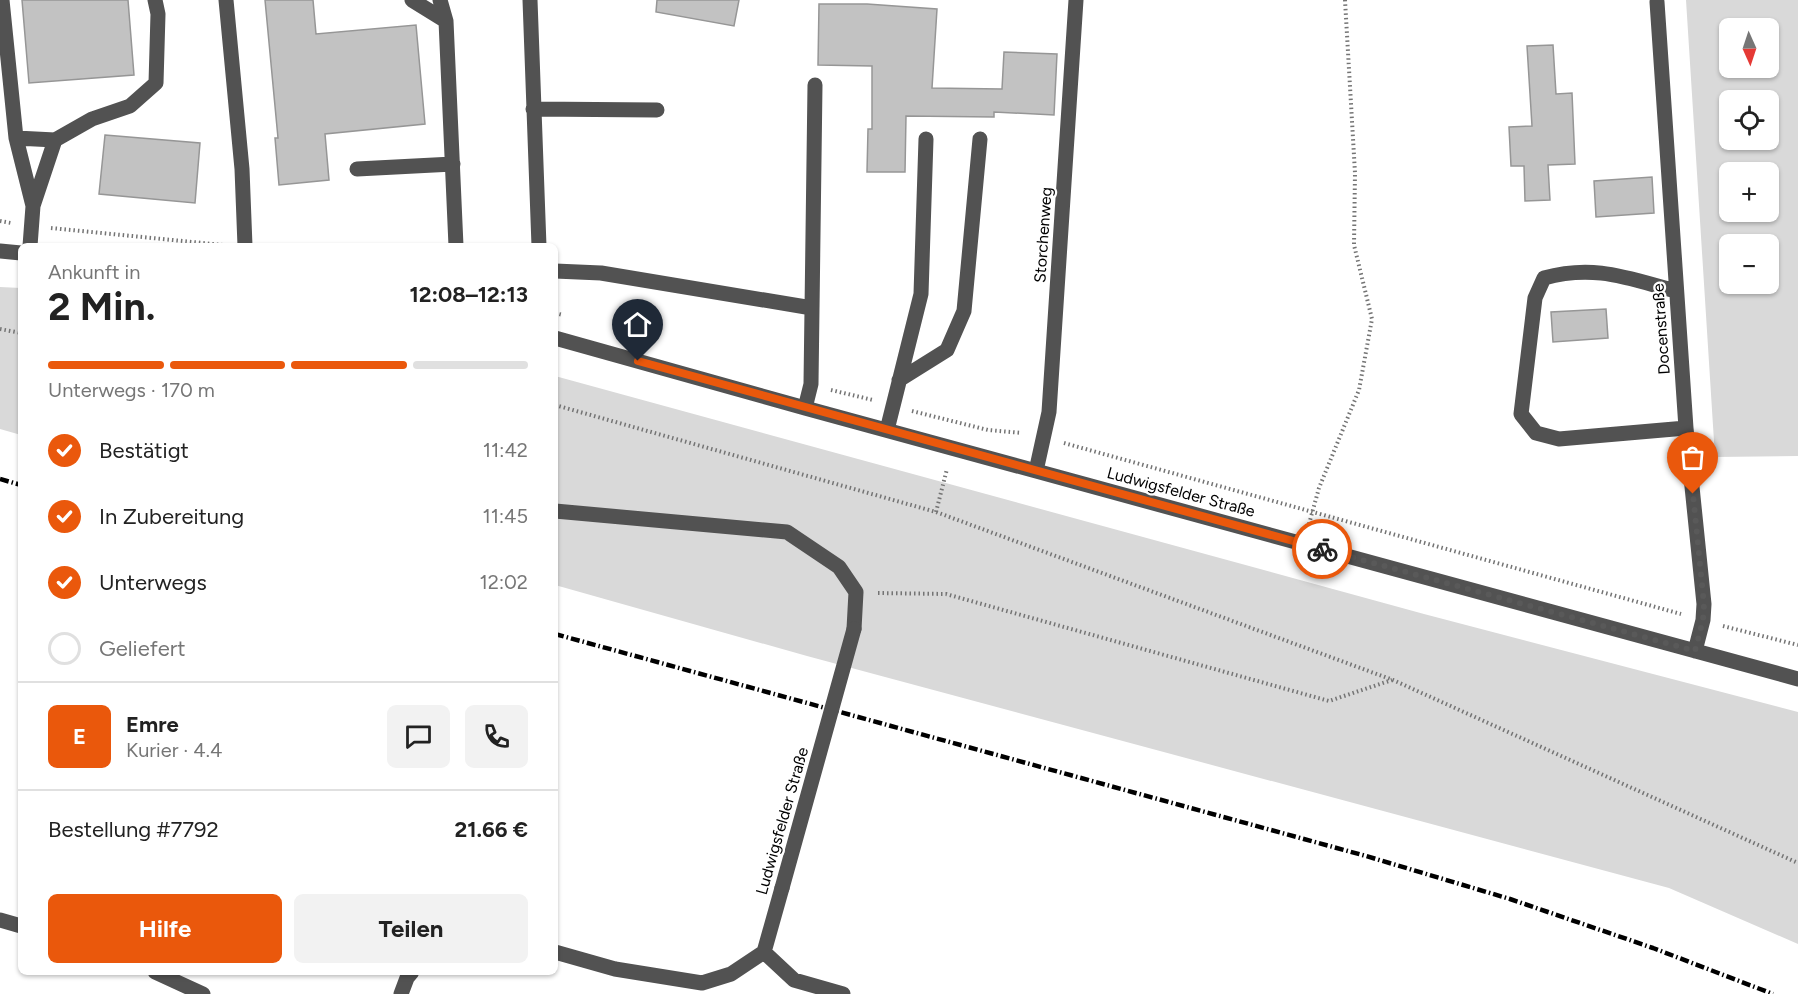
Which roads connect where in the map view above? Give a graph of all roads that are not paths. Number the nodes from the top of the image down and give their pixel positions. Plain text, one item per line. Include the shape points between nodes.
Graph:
1 (2, 0) edge
2 (155, 0) edge
3 (226, 0) edge
4 (412, 0) edge
5 (440, 0) edge
6 (530, 0) edge
7 (1077, 0) edge
8 (1657, 2) dead end
9 (446, 21) junction
10 (815, 85) dead end
11 (534, 109) junction
12 (657, 110) dead end
13 (16, 138) junction
14 (926, 139) dead end
15 (980, 139) dead end
16 (55, 140) junction
17 (453, 164) junction
18 (357, 169) dead end
19 (33, 206) junction
20 (30, 243) edge
21 (246, 243) edge
22 (456, 243) edge
23 (539, 243) edge
24 (0, 251) edge
25 (18, 253) edge
26 (558, 271) edge
27 (1676, 291) junction
28 (812, 308) junction
29 (558, 339) edge
30 (899, 380) junction
31 (805, 408) junction
32 (1686, 428) junction
33 (887, 430) junction
34 (1036, 471) junction
35 (558, 511) edge
36 (1695, 651) junction
37 (1798, 679) edge
38 (0, 920) edge
39 (18, 925) edge
40 (764, 952) junction
41 (558, 953) edge
42 (162, 975) edge
43 (410, 975) edge
44 (203, 994) edge
45 (401, 994) edge
46 (843, 994) edge

1 - 13 street
2 - 16 street via 156,83 130,106 92,119
3 - 21 street
4 - 9 street
5 - 9 street
6 - 11 street
7 - 34 street, Storchenweg via 1049,412
8 - 27 street, Docenstraße
9 - 17 street
10 - 28 street
11 - 12 street
11 - 23 street
13 - 16 street
13 - 19 street
14 - 30 street via 921,294
15 - 30 street via 964,311 947,350
16 - 19 street
17 - 18 street
17 - 22 street
19 - 20 street
24 - 25 street
26 - 28 street via 601,273
27 - 32 street, Docenstraße
27 - 32 street via 1604,272 1568,271 1544,278 1535,298 1521,414 1536,433 1559,439
28 - 31 street via 811,384
29 - 31 street, Ludwigsfelder Straße
30 - 33 street
31 - 33 street, Ludwigsfelder Straße
32 - 36 street, Docenstraße via 1704,604
33 - 34 street, Ludwigsfelder Straße
34 - 36 street, Ludwigsfelder Straße
35 - 40 street, Ludwigsfelder Straße, bridge via 787,532 839,567 856,592 854,629
36 - 37 street, Ludwigsfelder Straße
38 - 39 street
40 - 41 street via 731,974 702,983 615,969
40 - 46 street via 794,980
42 - 44 street
43 - 45 street

